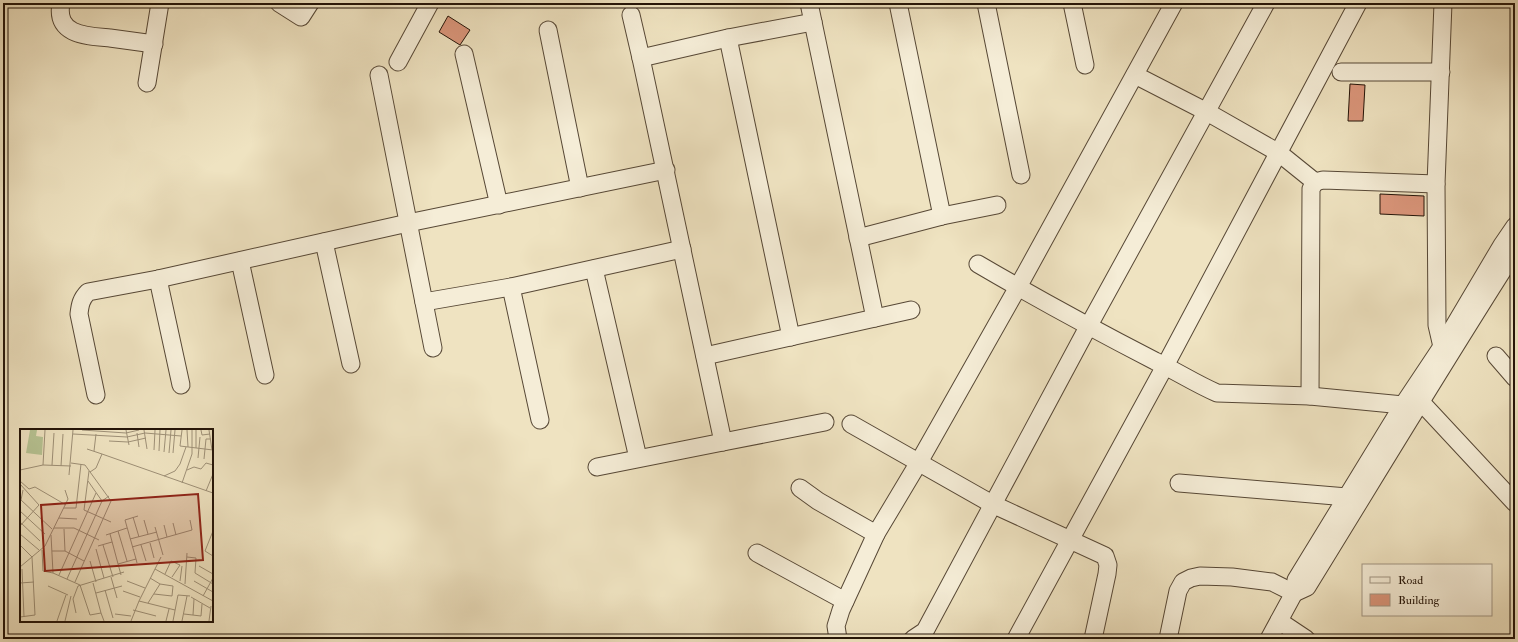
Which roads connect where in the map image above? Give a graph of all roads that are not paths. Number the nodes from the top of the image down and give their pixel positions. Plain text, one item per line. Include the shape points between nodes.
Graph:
1 (61, 3) edge
2 (160, 3) edge
3 (279, 3) edge
4 (310, 3) edge
5 (430, 3) edge
6 (809, 3) edge
7 (898, 3) edge
8 (986, 3) edge
9 (1072, 3) edge
10 (1174, 3) edge
11 (1266, 3) edge
12 (1358, 3) edge
13 (1443, 3) edge
14 (631, 16) dead end
15 (813, 22) junction
16 (548, 30) dead end
17 (728, 38) junction
18 (154, 44) junction
19 (464, 54) dead end
20 (641, 58) junction
21 (398, 62) dead end
22 (1085, 65) dead end
23 (1341, 72) dead end
24 (1441, 72) junction
25 (379, 75) dead end
26 (1135, 75) junction
27 (147, 83) dead end
28 (1208, 112) junction
29 (1279, 153) junction
30 (666, 170) junction
31 (1021, 175) dead end
32 (1315, 182) junction
33 (1436, 184) junction
34 (580, 188) junction
35 (499, 205) junction
36 (997, 205) dead end
37 (942, 216) junction
38 (408, 223) junction
39 (1515, 226) edge
40 (858, 238) junction
41 (324, 242) junction
42 (682, 249) junction
43 (1515, 251) edge
44 (240, 261) junction
45 (978, 264) dead end
46 (594, 269) junction
47 (158, 279) junction
48 (511, 287) junction
49 (1018, 287) junction
50 (424, 302) junction
51 (911, 310) dead end
52 (875, 318) junction
53 (1088, 327) junction
54 (791, 336) junction
55 (433, 348) dead end
56 (1444, 353) junction
57 (705, 356) junction
58 (1496, 356) dead end
59 (351, 364) dead end
60 (1165, 366) junction
61 (265, 375) dead end
62 (1515, 378) edge
63 (181, 385) dead end
64 (96, 395) dead end
65 (1310, 396) junction
66 (1421, 402) junction
67 (1403, 405) junction
68 (540, 420) dead end
69 (825, 422) dead end
70 (851, 424) dead end
71 (723, 442) junction
72 (638, 458) junction
73 (919, 462) junction
74 (596, 467) dead end
75 (1179, 483) dead end
76 (800, 488) dead end
77 (1347, 497) junction
78 (1515, 503) edge
79 (992, 504) junction
80 (876, 534) junction
81 (1069, 540) junction
82 (757, 553) dead end
83 (1294, 593) junction
84 (845, 601) junction
85 (1279, 621) junction
86 (923, 636) edge
87 (838, 639) edge
88 (1016, 639) edge
89 (1093, 639) edge
90 (1168, 639) edge
91 (1269, 639) edge
92 (1306, 639) edge

1 - 18 street via 62,22 79,35
2 - 18 street
3 - 4 street via 302,16
5 - 21 street
6 - 15 street
7 - 37 street
8 - 31 street
9 - 22 street
10 - 26 street
11 - 28 street
12 - 29 street
13 - 24 street
14 - 20 street
15 - 17 street
15 - 40 street
16 - 34 street
17 - 20 street
17 - 54 street
18 - 27 street
19 - 35 street
20 - 30 street
23 - 24 street
24 - 33 street
25 - 38 street
26 - 28 street
26 - 49 street
28 - 29 street
28 - 53 street
29 - 32 street
29 - 60 street
30 - 34 street
30 - 42 street
32 - 33 street via 1323,180
32 - 65 street via 1311,188
33 - 56 street via 1437,325
34 - 35 street
35 - 38 street
36 - 37 street
37 - 40 street
38 - 41 street
38 - 50 street
39 - 56 street
40 - 52 street
41 - 44 street
41 - 59 street
42 - 46 street
42 - 57 street
43 - 56 street
44 - 47 street
44 - 61 street
45 - 49 street
46 - 48 street
46 - 72 street
47 - 63 street
47 - 64 street via 88,292 82,298 79,314
48 - 50 street
48 - 68 street
49 - 53 street
49 - 73 street
50 - 55 street
51 - 52 street
52 - 54 street
53 - 60 street
53 - 79 street
54 - 57 street
56 - 66 street
56 - 67 street
57 - 71 street
58 - 62 street
60 - 65 street via 1217,393
60 - 81 street
65 - 67 street
66 - 78 street
66 - 83 street via 1307,587
67 - 77 street
69 - 71 street
70 - 73 street
71 - 72 street
72 - 74 street
73 - 79 street
73 - 80 street
75 - 77 street
76 - 80 street
77 - 83 street via 1296,580
79 - 81 street
79 - 86 street
80 - 84 street
81 - 88 street
81 - 89 street via 1105,556 1108,565
82 - 84 street
83 - 85 street
83 - 90 street via 1272,582 1232,577 1191,578 1183,582 1178,591
84 - 87 street via 836,626
85 - 91 street
85 - 92 street

